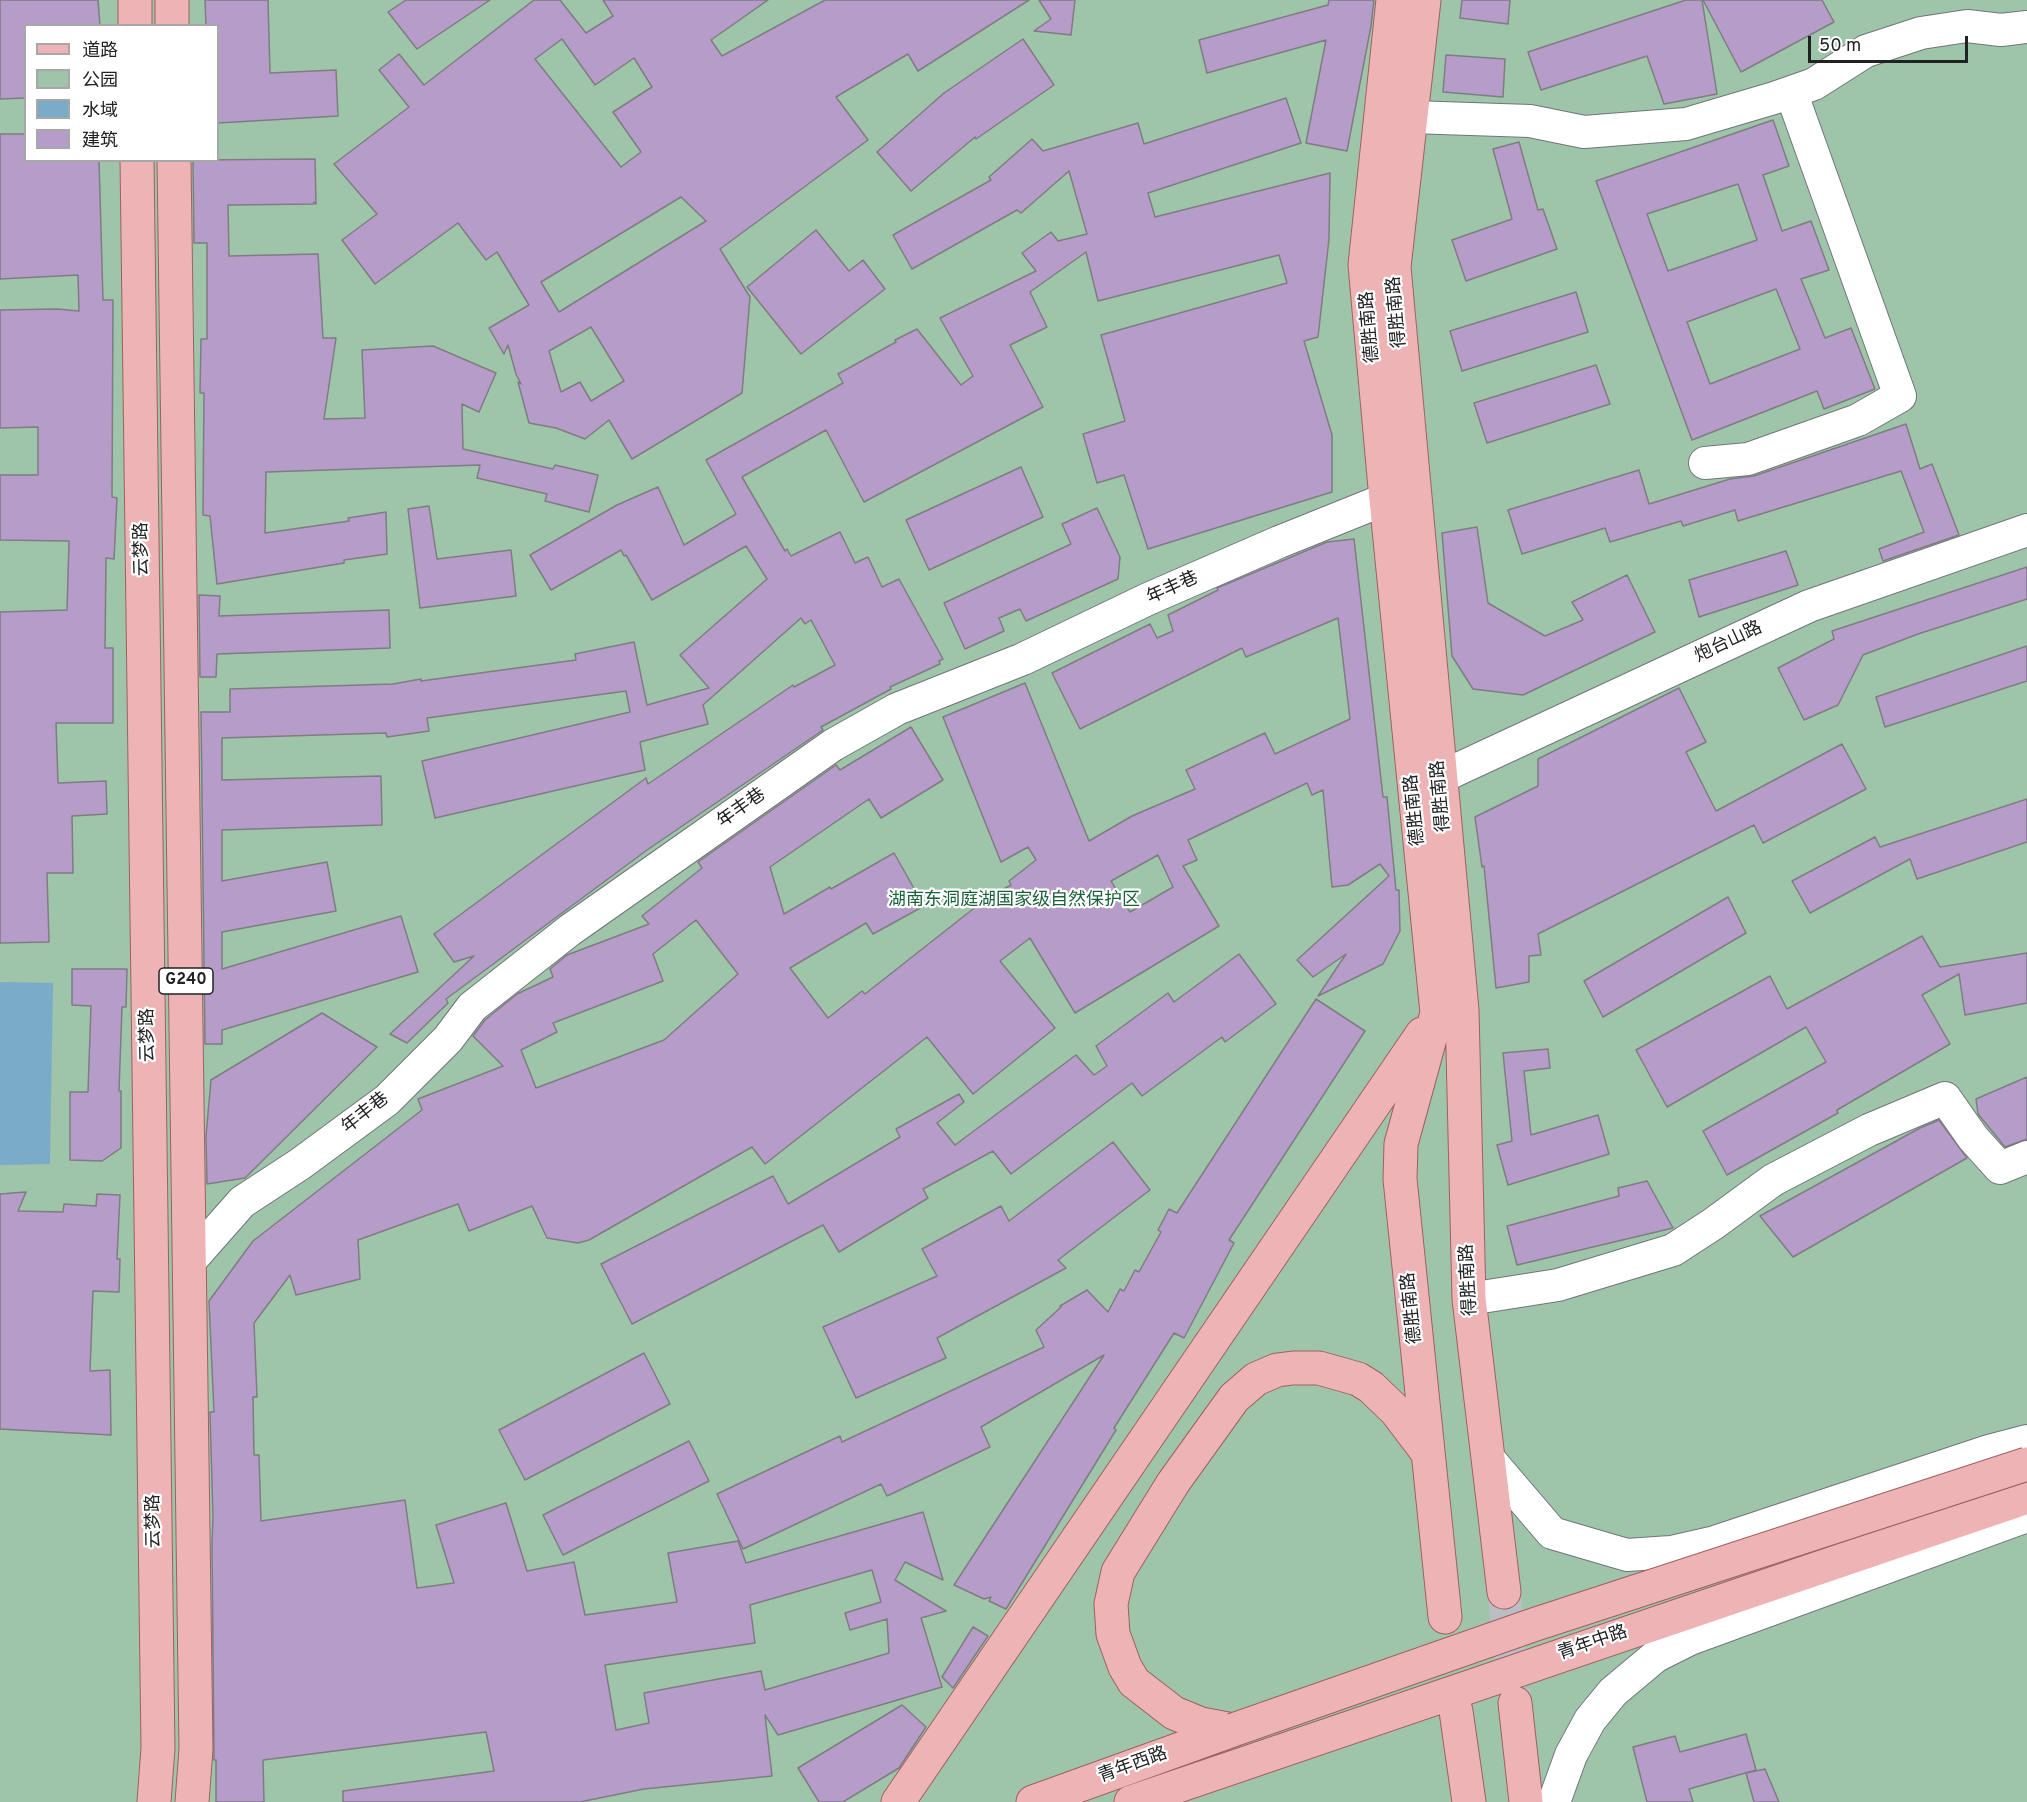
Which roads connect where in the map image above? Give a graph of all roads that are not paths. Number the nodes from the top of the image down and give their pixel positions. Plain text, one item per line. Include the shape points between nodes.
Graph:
1 (135, 0) edge
2 (172, 0) edge
3 (1393, 0) edge
4 (1424, 0) edge
5 (135, 24) edge
6 (172, 24) edge
7 (2027, 27) edge
8 (1791, 92) junction
9 (1411, 117) junction
10 (137, 162) edge
11 (174, 162) edge
12 (1706, 463) dead end
13 (1386, 500) junction
14 (2027, 530) edge
15 (1440, 777) junction
16 (1437, 1013) junction
17 (2027, 1157) edge
18 (190, 1261) junction
19 (1469, 1299) junction
20 (2027, 1442) edge
21 (1427, 1452) junction
22 (1488, 1458) junction
23 (2027, 1464) edge
24 (2027, 1497) edge
25 (2027, 1516) edge
26 (1504, 1592) tunnel mouth
27 (1445, 1617) dead end
28 (1515, 1702) tunnel mouth
29 (1456, 1712) dead end
30 (1233, 1730) junction
31 (1146, 1799) edge
32 (154, 1802) edge
33 (192, 1802) edge
34 (898, 1802) edge
35 (1033, 1802) edge
36 (1469, 1802) edge
37 (1526, 1802) edge
38 (1554, 1802) edge

1 - 5 main road
2 - 6 main road
3 - 13 main road, 德胜南路 via 1365,265
4 - 9 main road, 得胜南路
7 - 8 street via 2001,30 1967,26 1921,33 1866,51 1814,84
8 - 9 street via 1686,123 1584,132 1530,121
8 - 12 street via 1900,396 1858,420 1748,459
9 - 15 main road, 得胜南路 via 1394,267
10 - 32 main road, 云梦路 / G240 via 158,1748
11 - 18 main road, G240
13 - 16 main road, 德胜南路
13 - 18 street, 年丰巷 via 1148,599 1023,659 897,709 833,745 570,930 472,1007 448,1039 387,1100 242,1202
14 - 15 street, 炮台山路 via 1809,606
15 - 19 main road, 得胜南路 via 1462,1010
16 - 21 main road, 德胜南路 via 1401,1144 1400,1179
16 - 34 main road
17 - 19 street via 2000,1168 1945,1098 1869,1130 1773,1180 1673,1250 1558,1285
18 - 33 main road, G240 via 196,1737
19 - 22 main road, 得胜南路
20 - 22 street via 1989,1451 1715,1542 1671,1552 1627,1555 1552,1533
21 - 27 main road, 德胜南路
21 - 30 main road via 1396,1411 1358,1379 1319,1368 1285,1369 1256,1379 1234,1398 1173,1483 1118,1572 1111,1604 1113,1634 1134,1682 1174,1713 1201,1724
22 - 26 main road, 得胜南路
23 - 30 main road, 青年中路, bridge via 1533,1624
24 - 31 main road, 青年中路
25 - 38 street via 1690,1639 1656,1656 1590,1719 1571,1755
28 - 37 main road
29 - 36 main road
30 - 35 main road, 青年西路

